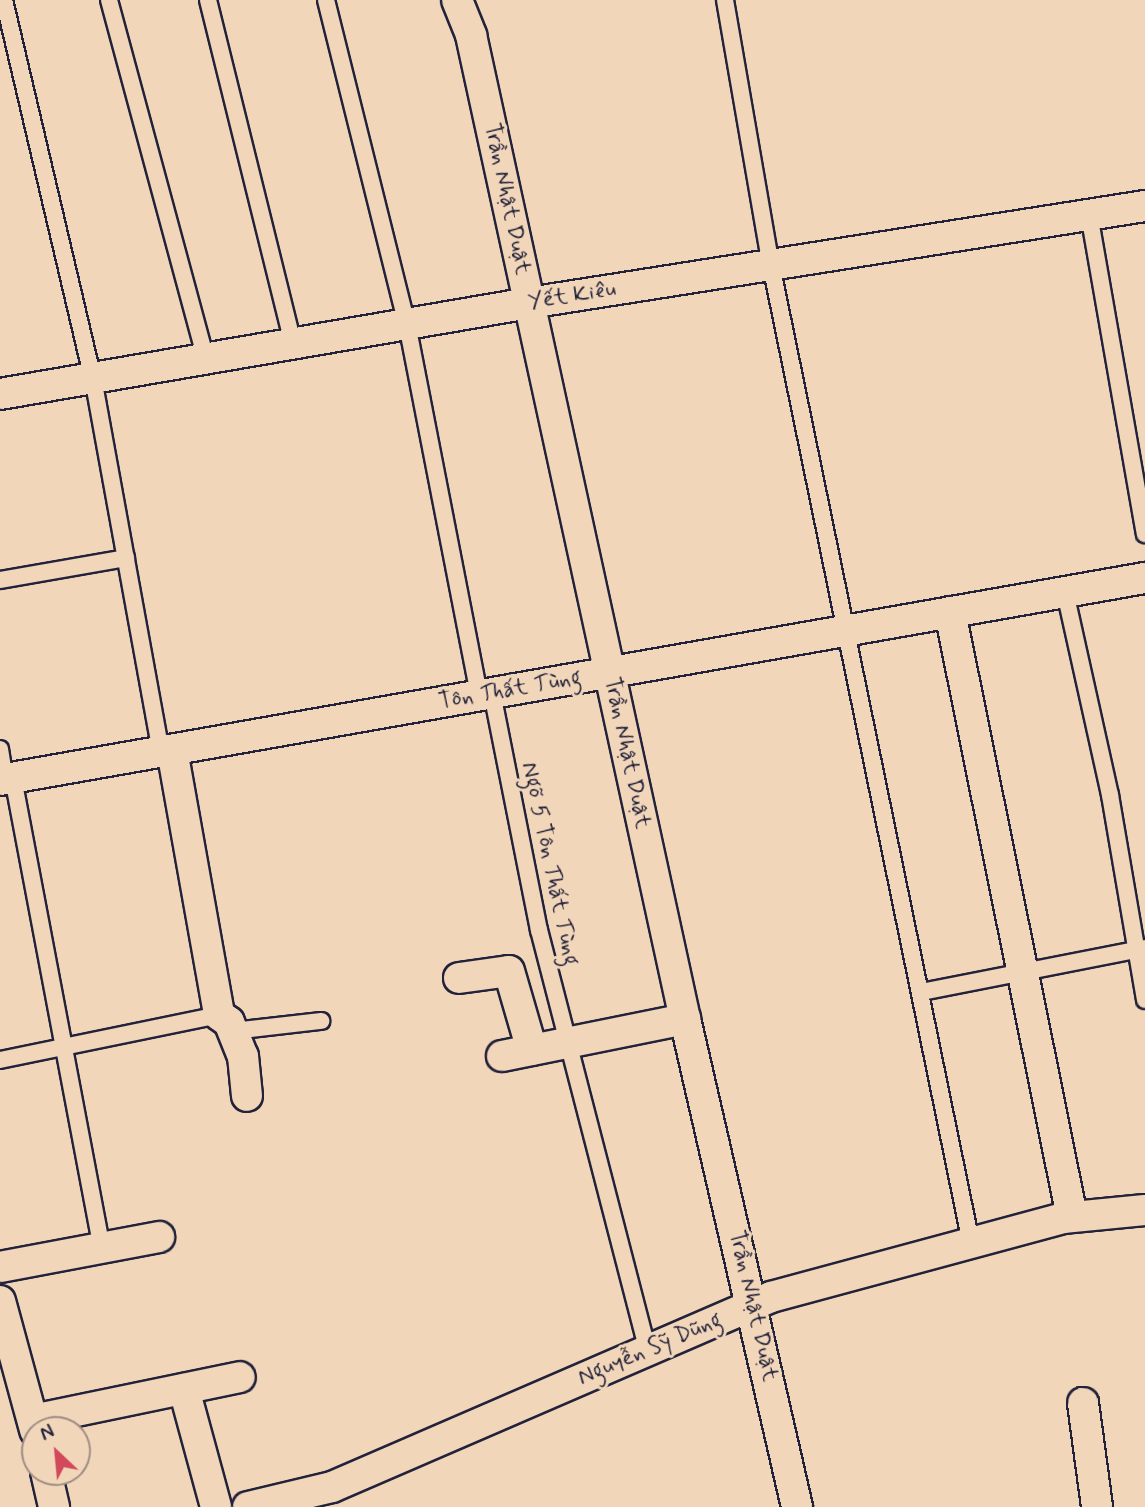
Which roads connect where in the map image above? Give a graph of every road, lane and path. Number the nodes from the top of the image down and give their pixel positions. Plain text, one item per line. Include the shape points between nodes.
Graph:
1 (4, 0) edge
2 (109, 0) edge
3 (208, 0) edge
4 (326, 0) edge
5 (457, 0) edge
6 (725, 0) edge
7 (1145, 205) edge
8 (1090, 214) junction
9 (771, 265) junction
10 (529, 303) junction
11 (407, 324) junction
12 (293, 343) junction
13 (206, 359) junction
14 (93, 378) junction
15 (0, 394) edge
16 (1145, 534) edge
17 (125, 558) junction
18 (1145, 578) edge
19 (0, 580) edge
20 (1065, 592) junction
21 (950, 612) junction
22 (849, 630) junction
23 (610, 672) junction
24 (486, 694) junction
25 (0, 749) edge
26 (166, 751) junction
27 (6, 779) edge
28 (1142, 949) edge
29 (1023, 971) junction
30 (459, 978) dead end
31 (921, 992) junction
32 (1145, 999) edge
33 (685, 1019) junction
34 (321, 1021) dead end
35 (226, 1023) junction
36 (566, 1043) junction
37 (64, 1048) junction
38 (532, 1050) junction
39 (502, 1056) dead end
40 (0, 1060) edge
41 (247, 1097) dead end
42 (1145, 1210) edge
43 (1072, 1217) junction
44 (159, 1237) dead end
45 (971, 1243) junction
46 (102, 1248) junction
47 (0, 1267) edge
48 (0, 1301) edge
49 (754, 1304) junction
50 (648, 1350) junction
51 (240, 1377) dead end
52 (184, 1389) junction
53 (1083, 1404) dead end
54 (32, 1416) edge
55 (72, 1416) edge
56 (49, 1486) edge
57 (54, 1507) edge
58 (216, 1507) edge
59 (248, 1507) edge
60 (797, 1507) edge
61 (1097, 1507) edge

1 - 14 lane
2 - 13 lane
3 - 12 lane
4 - 11 lane, Ngõ 5 Tôn Thất Tùng
5 - 10 street, Trần Nhật Duật via 471,35
6 - 9 lane
7 - 8 street, Yết Kiêu
8 - 9 street, Yết Kiêu
8 - 16 lane
9 - 10 street, Yết Kiêu
9 - 22 lane
10 - 11 street, Yết Kiêu
10 - 23 street, Trần Nhật Duật
11 - 12 street, Yết Kiêu
11 - 24 lane, Ngõ 5 Tôn Thất Tùng
12 - 13 street, Yết Kiêu
13 - 14 street, Yết Kiêu
14 - 15 street, Yết Kiêu
14 - 17 lane
17 - 19 lane
17 - 26 lane
18 - 20 street, Tôn Thất Tùng
20 - 21 street, Tôn Thất Tùng
20 - 28 lane
21 - 22 street, Tôn Thất Tùng
21 - 29 street
22 - 23 street, Tôn Thất Tùng
22 - 31 lane
23 - 24 street, Tôn Thất Tùng
23 - 33 street, Trần Nhật Duật
24 - 26 street, Tôn Thất Tùng
24 - 36 lane, Ngõ 5 Tôn Thất Tùng
25 - 27 lane
26 - 27 street, Tôn Thất Tùng
26 - 35 street
27 - 37 lane
28 - 29 lane
28 - 32 lane
29 - 31 lane
29 - 43 street
30 - 38 street via 509,971
31 - 45 lane
33 - 36 street
33 - 49 street, Trần Nhật Duật
34 - 35 lane
35 - 37 lane
35 - 41 street via 243,1056
36 - 38 street
36 - 50 lane, Ngõ 5 Tôn Thất Tùng
37 - 40 lane
37 - 46 lane
38 - 39 street
42 - 43 street, Nguyễn Sỹ Dũng
43 - 45 street, Nguyễn Sỹ Dũng
44 - 46 street
45 - 49 street, Nguyễn Sỹ Dũng
46 - 47 street
48 - 54 street
49 - 50 street, Nguyễn Sỹ Dũng
49 - 60 street, Trần Nhật Duật
50 - 59 street, Nguyễn Sỹ Dũng via 332,1487
51 - 52 street
52 - 55 street
52 - 58 street
53 - 61 street
56 - 57 street

